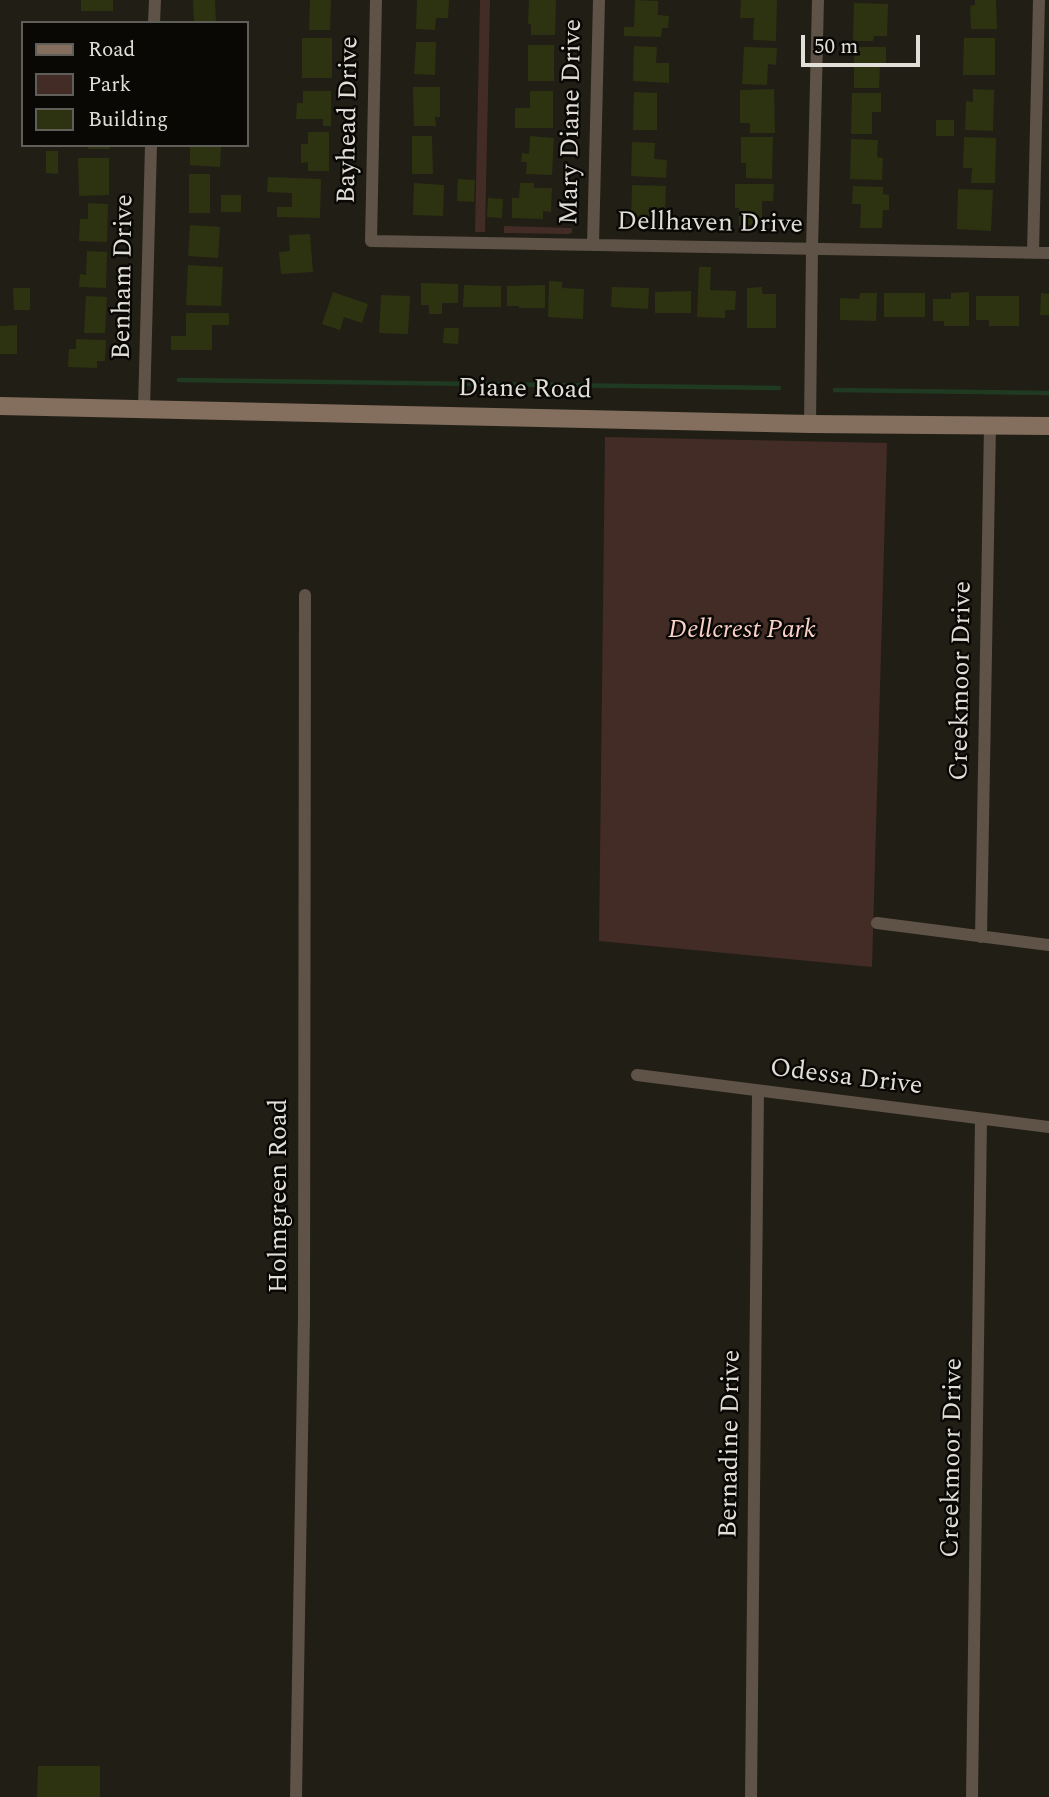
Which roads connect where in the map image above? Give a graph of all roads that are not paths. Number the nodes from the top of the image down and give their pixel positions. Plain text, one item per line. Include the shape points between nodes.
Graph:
1 (155, 0) edge
2 (376, 0) edge
3 (599, 0) edge
4 (818, 0) edge
5 (1039, 0) edge
6 (155, 21) edge
7 (151, 147) edge
8 (371, 241) joint
9 (593, 245) junction
10 (812, 250) junction
11 (1033, 253) junction
12 (1049, 253) edge
13 (0, 406) edge
14 (145, 409) junction
15 (810, 424) junction
16 (990, 425) junction
17 (1049, 426) edge
18 (305, 595) dead end
19 (877, 923) dead end
20 (981, 937) junction
21 (1049, 946) edge
22 (637, 1075) dead end
23 (758, 1091) junction
24 (981, 1119) junction
25 (1049, 1127) edge
26 (296, 1797) edge
27 (751, 1797) edge
28 (972, 1797) edge

1 - 6 street
2 - 8 street, Bayhead Drive
3 - 9 street, Mary Diane Drive
4 - 10 street
5 - 11 street
7 - 14 street, Benham Drive
8 - 9 street, Dellhaven Drive
9 - 10 street, Dellhaven Drive
10 - 11 street, Dellhaven Drive
10 - 15 street
11 - 12 street, Dellhaven Drive
13 - 14 street, Diane Road
14 - 15 street, Diane Road
15 - 16 street, Diane Road
16 - 17 street, Diane Road
16 - 20 street, Creekmoor Drive
18 - 26 street, Holmgreen Road via 304,1317
19 - 20 street
20 - 21 street
22 - 23 street, Odessa Drive
23 - 24 street, Odessa Drive
23 - 27 street, Bernadine Drive
24 - 25 street, Odessa Drive
24 - 28 street, Creekmoor Drive

